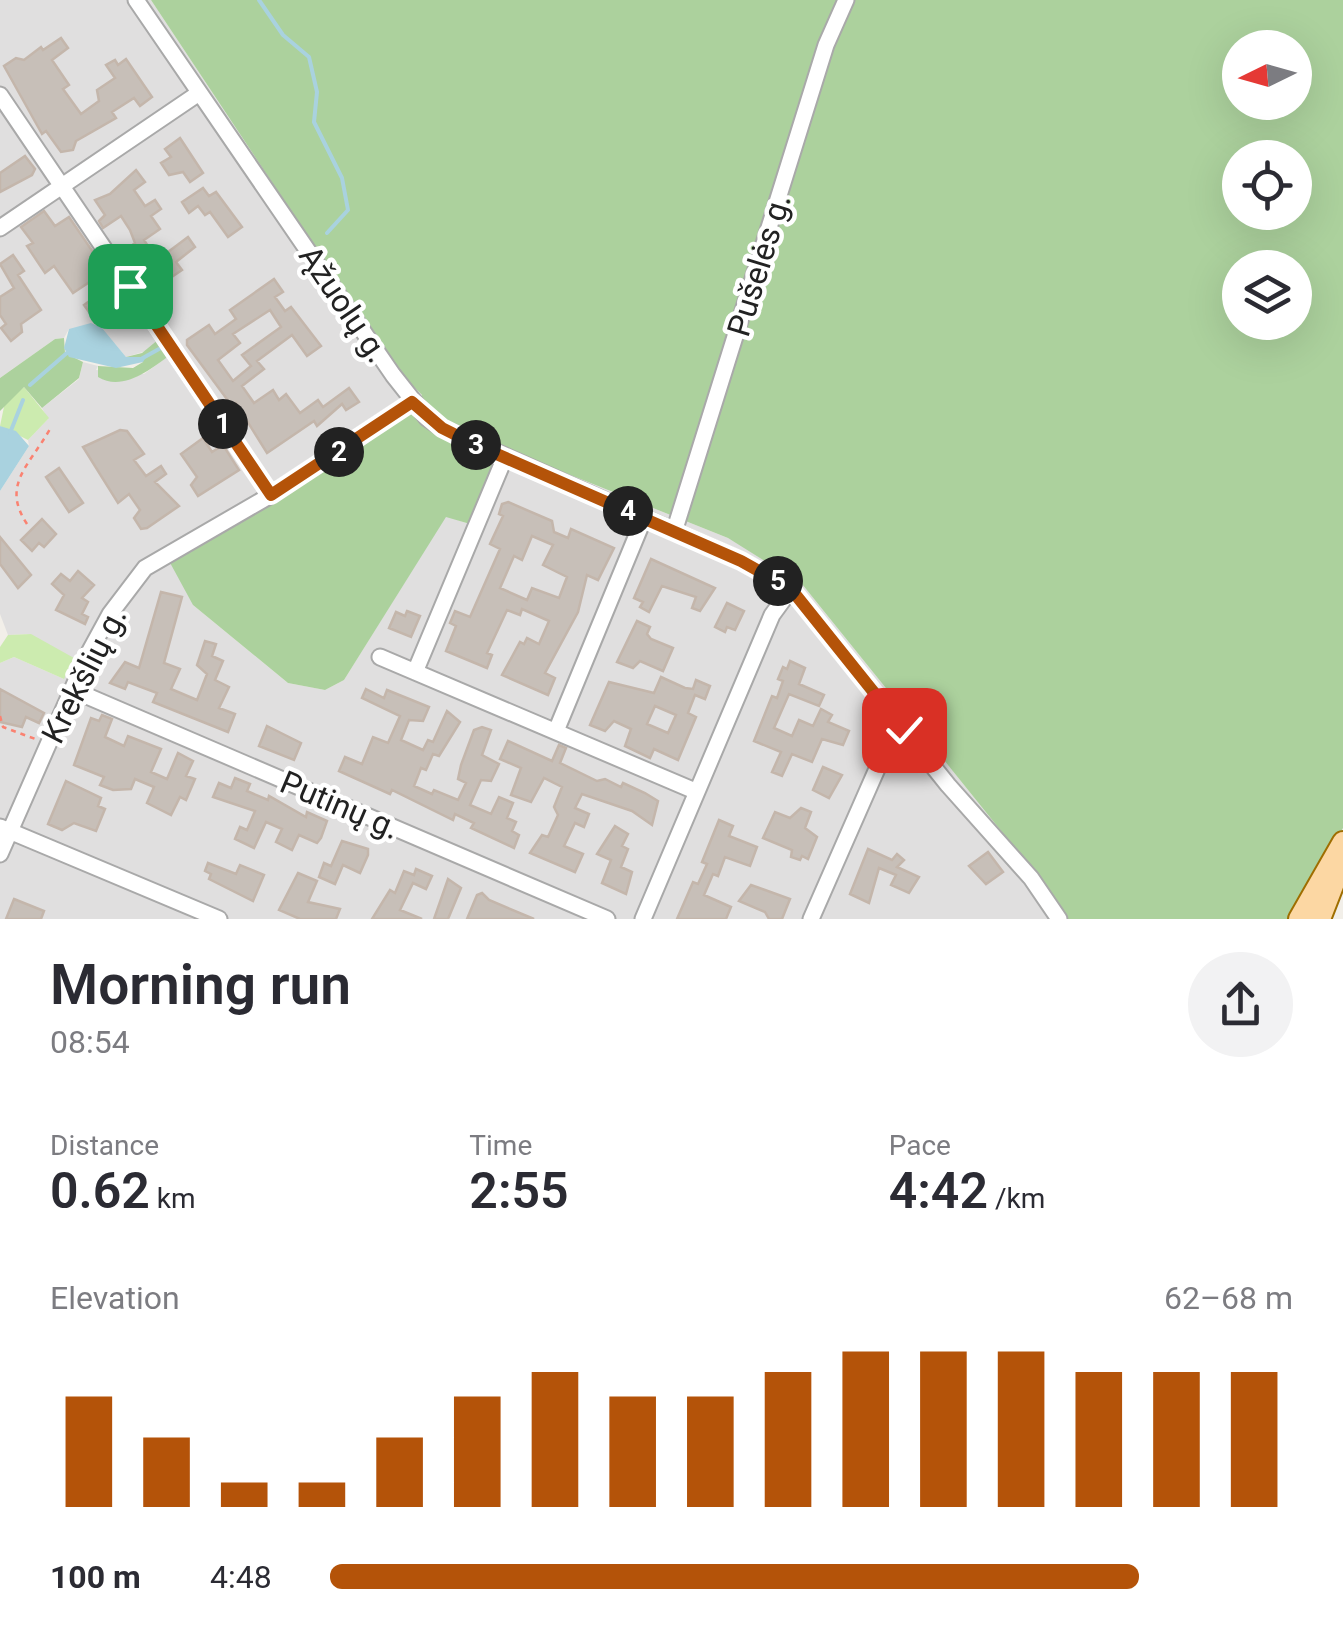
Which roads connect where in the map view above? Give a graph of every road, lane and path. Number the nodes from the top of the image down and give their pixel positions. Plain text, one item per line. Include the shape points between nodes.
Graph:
1 (136, 0) edge
2 (846, 0) edge
3 (199, 93) junction
4 (0, 96) edge
5 (61, 184) junction
6 (0, 228) edge
7 (412, 402) junction
8 (50, 429) dead end
9 (505, 458) junction
10 (271, 495) junction
11 (644, 518) junction
12 (27, 524) dead end
13 (674, 532) junction
14 (791, 589) junction
15 (380, 657) dead end
16 (415, 672) junction
17 (72, 690) junction
18 (0, 716) edge
19 (904, 730) junction
20 (556, 731) junction
21 (49, 744) junction
22 (695, 791) junction
23 (5, 829) edge
24 (1343, 842) edge
25 (0, 854) edge
26 (1343, 860) edge
27 (219, 919) edge
28 (606, 919) edge
29 (643, 919) edge
30 (811, 919) edge
31 (1059, 919) edge
32 (1299, 919) edge
33 (1320, 919) edge

1 - 3 street, Ąžuolų g.
2 - 13 street, Pušelės g. via 826,45
3 - 5 street
3 - 7 street, Ąžuolų g.
4 - 5 street
5 - 6 street
5 - 10 street
7 - 9 street, Ąžuolų g. via 442,428
7 - 10 street, Krekšlių g.
8 - 12 path via 14,490
9 - 11 street, Ąžuolų g.
9 - 16 street
10 - 17 street, Krekšlių g. via 145,568 110,614
11 - 13 street, Ąžuolų g.
11 - 20 street
13 - 14 street, Ąžuolų g.
14 - 19 street, Ąžuolų g.
14 - 22 street via 772,615
15 - 16 street
16 - 20 street
17 - 21 street, Krekšlių g.
17 - 28 street, Putinų g.
18 - 21 path via 3,726
19 - 30 street via 884,753
19 - 31 street, Ąžuolų g.
20 - 22 street
21 - 23 street, Krekšlių g.
22 - 29 street
23 - 25 street, Krekšlių g.
23 - 27 street
24 - 32 main road
26 - 33 main road

